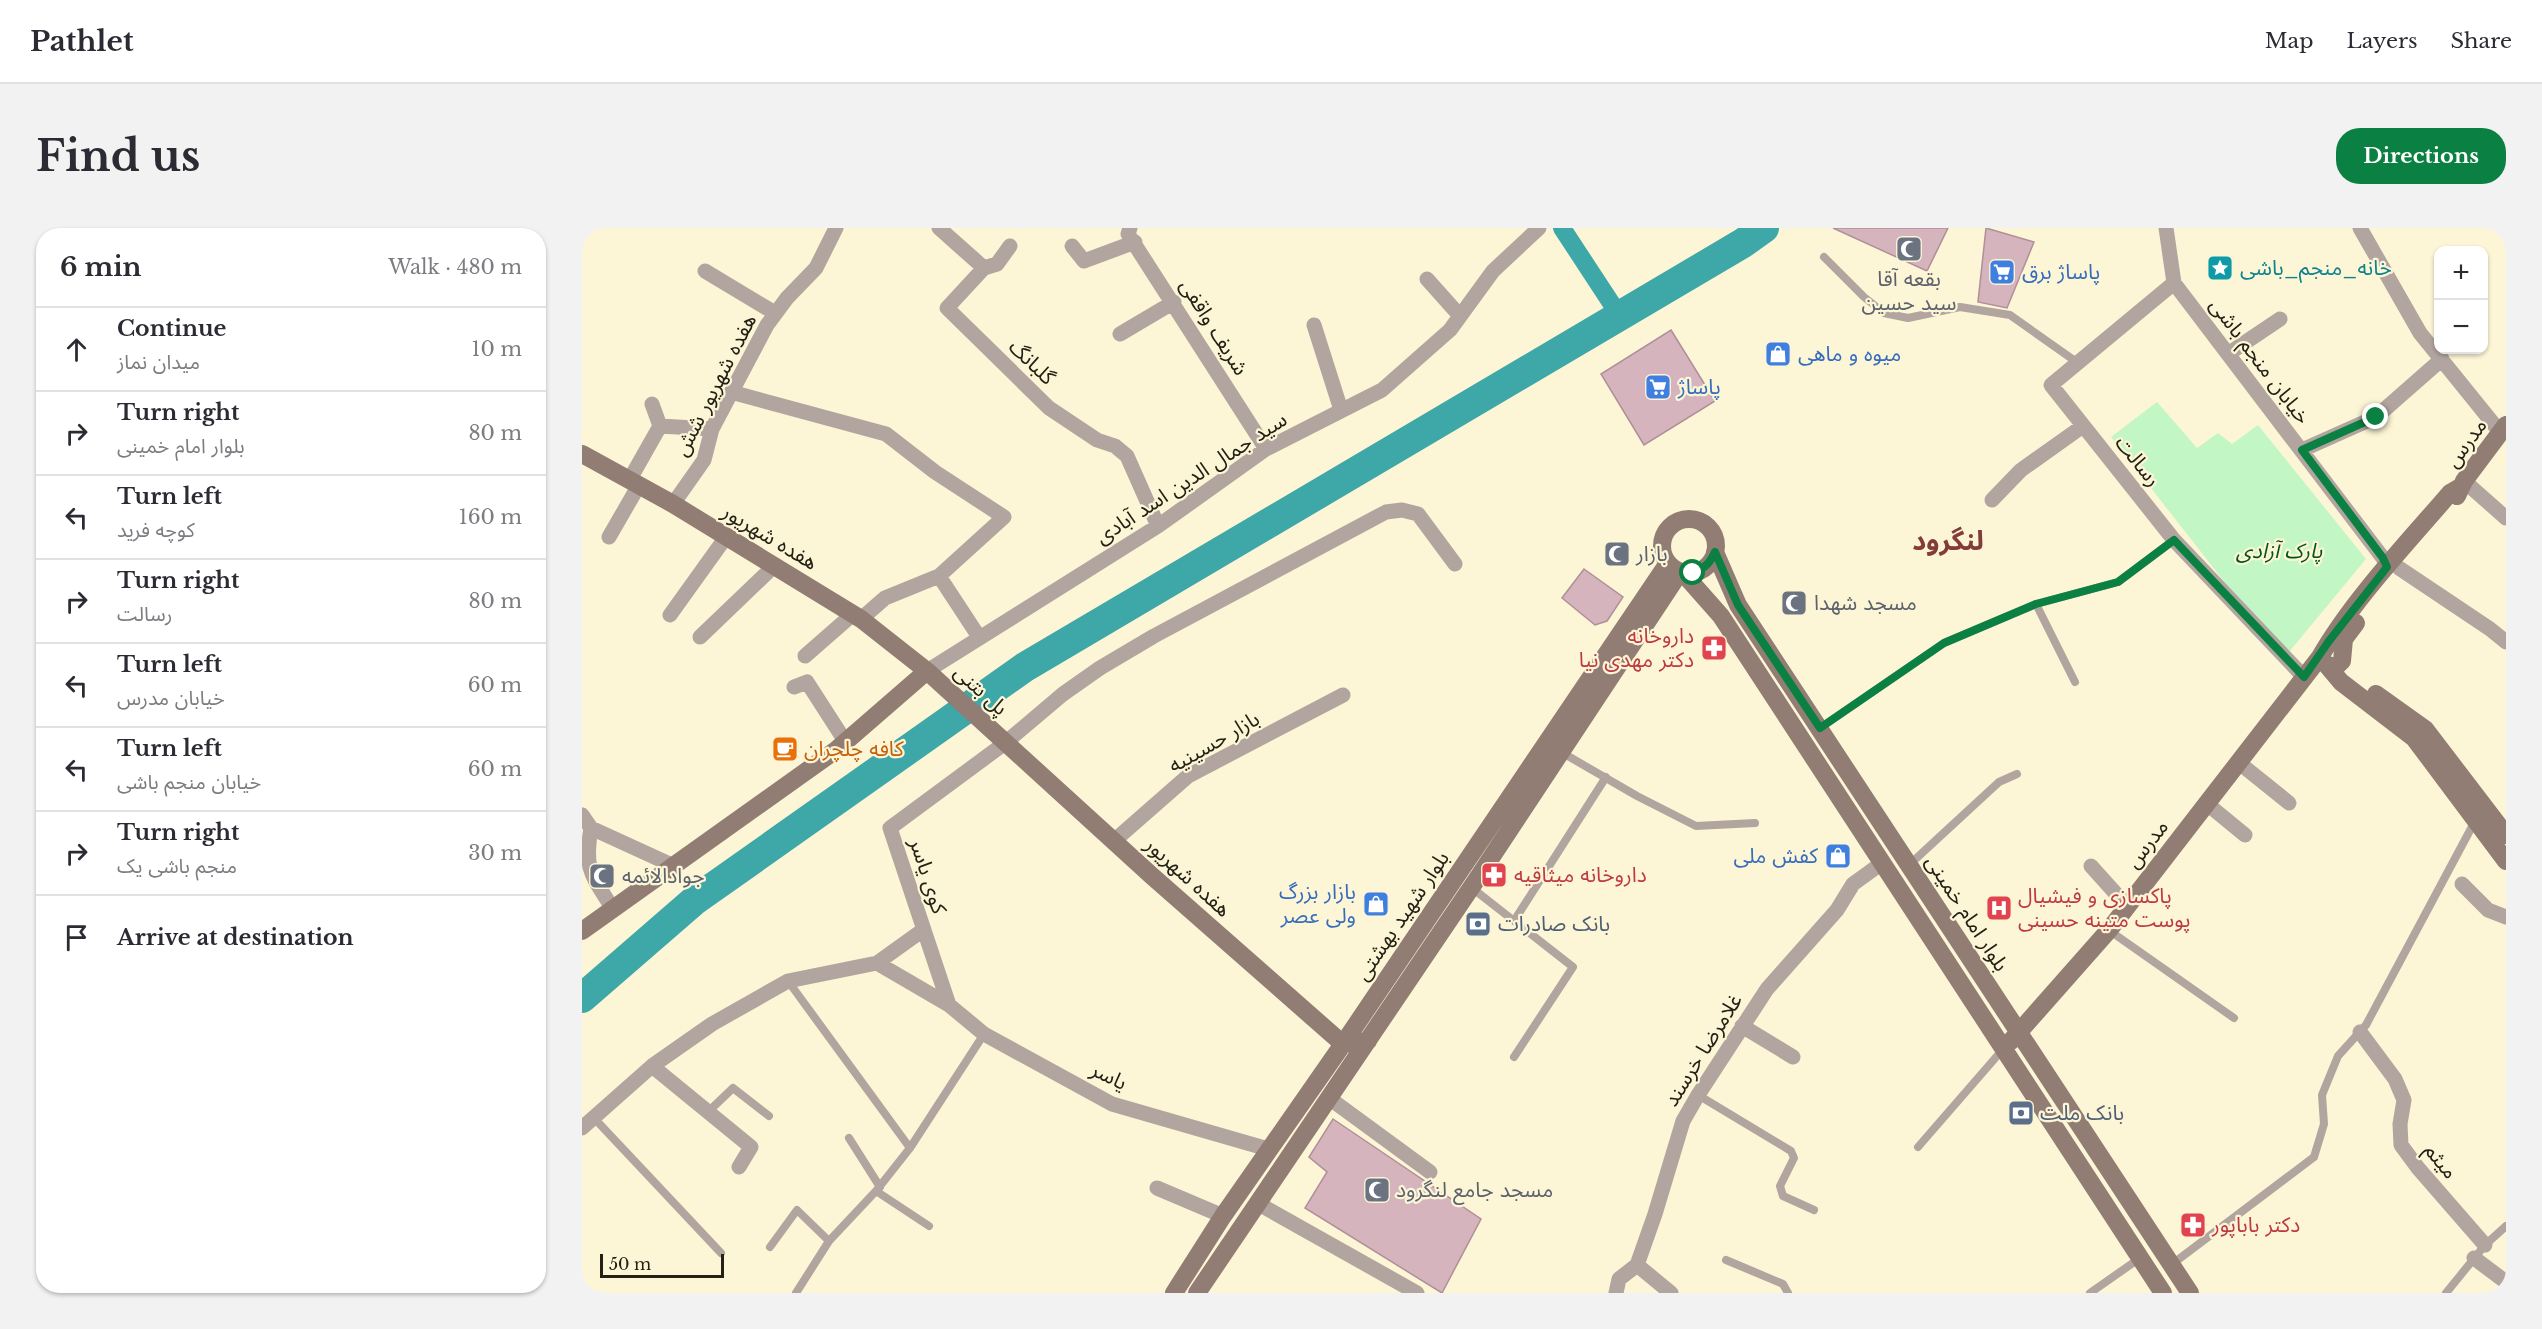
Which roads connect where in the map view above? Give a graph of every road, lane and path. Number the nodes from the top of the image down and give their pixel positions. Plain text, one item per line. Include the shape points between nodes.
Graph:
1 (836, 228) edge
2 (939, 228) edge
3 (1539, 228) edge
4 (2166, 228) edge
5 (2366, 230) edge
6 (1132, 235) edge
7 (1010, 246) dead end
8 (1072, 246) dead end
9 (1824, 257) dead end
10 (984, 268) junction
11 (705, 271) dead end
12 (1427, 279) dead end
13 (2174, 283) junction
14 (1174, 302) junction
15 (775, 313) junction
16 (1460, 316) junction
17 (2280, 319) dead end
18 (1314, 325) dead end
19 (1120, 334) dead end
20 (2228, 354) junction
21 (2442, 359) junction
22 (2079, 363) junction
23 (731, 392) junction
24 (652, 404) dead end
25 (1341, 410) junction
26 (660, 426) junction
27 (2083, 426) junction
28 (2503, 428) edge
29 (712, 429) junction
30 (1266, 449) junction
31 (2302, 450) junction
32 (582, 454) edge
33 (635, 482) junction
34 (2463, 484) junction
35 (1992, 500) dead end
36 (673, 504) junction
37 (2506, 518) edge
38 (1158, 526) junction
39 (609, 537) dead end
40 (726, 537) junction
41 (2174, 540) junction
42 (1715, 552) junction
43 (1455, 564) dead end
44 (774, 566) junction
45 (2393, 567) junction
46 (1677, 569) junction
47 (939, 576) junction
48 (2036, 604) junction
49 (670, 615) dead end
50 (857, 617) junction
51 (700, 637) dead end
52 (979, 637) junction
53 (2506, 642) edge
54 (805, 656) dead end
55 (2330, 662) junction
56 (927, 671) junction
57 (2304, 677) junction
58 (2075, 682) dead end
59 (794, 687) dead end
60 (1343, 695) dead end
61 (1820, 728) junction
62 (845, 741) junction
63 (1005, 742) junction
64 (1561, 752) junction
65 (2238, 762) junction
66 (2017, 774) dead end
67 (1606, 777) junction
68 (2206, 803) junction
69 (2289, 803) dead end
70 (2475, 820) junction
71 (586, 822) edge
72 (1755, 823) dead end
73 (2245, 835) dead end
74 (2506, 835) edge
75 (1115, 840) junction
76 (2506, 861) edge
77 (1882, 863) junction
78 (1909, 865) junction
79 (674, 866) junction
80 (2091, 866) dead end
81 (2462, 884) dead end
82 (1471, 887) junction
83 (2127, 906) junction
84 (613, 909) junction
85 (2506, 917) edge
86 (1514, 921) junction
87 (923, 930) junction
88 (2109, 930) junction
89 (582, 931) edge
90 (877, 963) junction
91 (788, 981) junction
92 (949, 1005) junction
93 (2234, 1018) dead end
94 (1742, 1026) junction
95 (2360, 1032) junction
96 (2019, 1033) junction
97 (984, 1034) junction
98 (1368, 1041) junction
99 (1342, 1044) junction
100 (2004, 1047) junction
101 (1514, 1057) dead end
102 (1793, 1057) dead end
103 (652, 1065) junction
104 (1698, 1095) junction
105 (1329, 1098) junction
106 (710, 1111) junction
107 (769, 1116) dead end
108 (594, 1118) junction
109 (582, 1128) edge
110 (849, 1138) dead end
111 (1918, 1147) dead end
112 (910, 1148) junction
113 (1268, 1149) junction
114 (739, 1167) dead end
115 (1430, 1172) dead end
116 (1157, 1188) dead end
117 (878, 1189) junction
118 (1257, 1203) junction
119 (1814, 1210) dead end
120 (1223, 1216) junction
121 (929, 1226) dead end
122 (2506, 1226) edge
123 (829, 1241) junction
124 (2485, 1245) junction
125 (770, 1248) dead end
126 (721, 1253) dead end
127 (2141, 1257) junction
128 (2474, 1258) junction
129 (1726, 1260) dead end
130 (1636, 1264) junction
131 (2171, 1264) junction
132 (2506, 1282) edge
133 (796, 1293) edge
134 (1174, 1293) edge
135 (1197, 1293) edge
136 (1417, 1293) edge
137 (1616, 1293) edge
138 (1671, 1293) edge
139 (1788, 1293) edge
140 (2090, 1293) edge
141 (2163, 1293) edge
142 (2190, 1293) edge
143 (2446, 1293) edge

1 - 15 street, هفده شهریور شش via 816,268
2 - 10 street
3 - 16 street, سید جمال الدین اسد آبادی via 1493,271
4 - 13 street, خیابان منجم باشی
5 - 21 street via 2420,333
6 - 8 street via 1084,261
6 - 14 street, شریف واقفی
7 - 10 street via 997,264
9 - 22 lane via 1884,313 1908,318 1960,307 2010,315
10 - 38 street, گلبانگ via 947,308 1049,408 1127,456
11 - 15 street
12 - 16 street
13 - 20 street, خیابان منجم باشی
13 - 22 street, رسالت
14 - 19 street
14 - 30 street, شریف واقفی
15 - 23 street, هفده شهریور شش
16 - 25 street, سید جمال الدین اسد آبادی via 1450,330 1382,390
17 - 20 street
18 - 25 street
20 - 31 street, خیابان منجم باشی
21 - 28 street
21 - 31 street via 2376,417
22 - 27 street, رسالت via 2051,386
23 - 29 street, هفده شهریور شش
23 - 47 street via 886,434 1004,517
24 - 26 street
25 - 30 street, سید جمال الدین اسد آبادی
26 - 29 street
26 - 33 street
27 - 35 street via 2021,470
27 - 41 street, رسالت
28 - 34 main road, مدرس
29 - 36 street, هفده شهریور شش via 704,460
30 - 38 street, سید جمال الدین اسد آبادی
31 - 45 street, خیابان منجم باشی
32 - 33 main road, هفده شهریور
33 - 36 main road, هفده شهریور
33 - 39 street
34 - 37 street
34 - 45 main road, مدرس via 2456,500
36 - 40 main road, هفده شهریور
38 - 52 street, سید جمال الدین اسد آبادی
40 - 44 main road, هفده شهریور
40 - 49 street
41 - 48 lane via 2118,582
41 - 57 street, رسالت
42 - 46 main road via 1703,569 1693,573
42 - 46 main road via 1709,528 1694,520 1671,526 1662,540 1663,556
42 - 61 main road, بلوار امام خمینی via 1738,605
43 - 63 street via 1418,514 1386,512 1100,668
44 - 50 main road, هفده شهریور
44 - 51 street
45 - 53 street
45 - 55 main road, مدرس
46 - 64 main road, بلوار شهید بهشتی
46 - 77 main road, بلوار امام خمینی via 1721,616
46 - 99 main road, بلوار شهید بهشتی
47 - 50 street via 885,598
47 - 52 street
48 - 58 lane
48 - 61 lane via 1944,643
50 - 54 street
50 - 56 main road, هفده شهریور
52 - 56 street, سید جمال الدین اسد آبادی
55 - 57 main road, مدرس
55 - 70 main road via 2341,682 2414,738
55 - 74 main road via 2425,729
56 - 62 main road
56 - 63 main road, پل بتنی
57 - 65 main road, مدرس
59 - 62 street via 807,682
60 - 75 street, بازار حسینیه via 1188,776
61 - 78 main road, بلوار امام خمینی
62 - 79 main road
63 - 75 main road, هفده شهریور
63 - 87 street, کوی یاسر via 890,828
64 - 67 lane
64 - 82 main road, بلوار شهید بهشتی
65 - 68 main road, مدرس
65 - 69 street
66 - 78 lane via 1999,782
67 - 72 lane via 1696,826
67 - 86 lane
68 - 73 street
68 - 83 main road, مدرس
70 - 76 main road
70 - 95 lane
71 - 79 street
71 - 84 street via 586,855 592,875
75 - 99 main road, هفده شهریور
77 - 94 street, غلامرضا خرسند via 1853,884 1837,910 1767,989
77 - 100 main road, بلوار امام خمینی
78 - 96 main road, بلوار امام خمینی
79 - 84 main road
80 - 83 street
81 - 85 street via 2488,910
82 - 86 lane
82 - 98 main road, بلوار شهید بهشتی
83 - 88 main road, مدرس
84 - 89 main road
86 - 101 lane via 1573,967
87 - 90 street
87 - 92 street, کوی یاسر
88 - 93 lane
88 - 96 main road, مدرس
90 - 91 street
90 - 92 street, یاسر
91 - 103 street via 712,1024
91 - 112 lane
92 - 97 street, یاسر
94 - 102 street
94 - 104 street, غلامرضا خرسند
95 - 124 street, میثم via 2396,1079 2404,1100 2401,1145
95 - 131 lane via 2338,1056 2322,1095 2324,1124 2314,1157
96 - 100 main road, مدرس
96 - 131 main road, بلوار امام خمینی
97 - 112 lane
97 - 113 street, یاسر via 1112,1104
98 - 99 main road
98 - 105 main road, بلوار شهید بهشتی
99 - 113 main road, بلوار شهید بهشتی
100 - 111 lane
100 - 127 main road, بلوار امام خمینی
103 - 106 street
103 - 108 street
104 - 119 lane via 1791,1151 1794,1158 1780,1191
104 - 130 street, غلامرضا خرسند via 1683,1121
105 - 115 street
105 - 118 main road, بلوار شهید بهشتی
106 - 107 lane via 733,1088
106 - 114 street via 751,1147
108 - 109 street
108 - 126 lane
110 - 117 lane
112 - 117 lane
113 - 120 main road, بلوار شهید بهشتی
116 - 120 street
117 - 121 lane
117 - 123 lane
118 - 135 main road, بلوار شهید بهشتی
118 - 136 street
120 - 134 main road, بلوار شهید بهشتی
122 - 124 lane
123 - 125 lane via 797,1210
123 - 133 lane
124 - 128 lane
127 - 140 lane
127 - 141 main road, بلوار امام خمینی
128 - 132 street
128 - 143 lane
129 - 139 lane via 1783,1284
130 - 137 street, غلامرضا خرسند via 1619,1279
130 - 138 street
131 - 142 main road, بلوار امام خمینی

